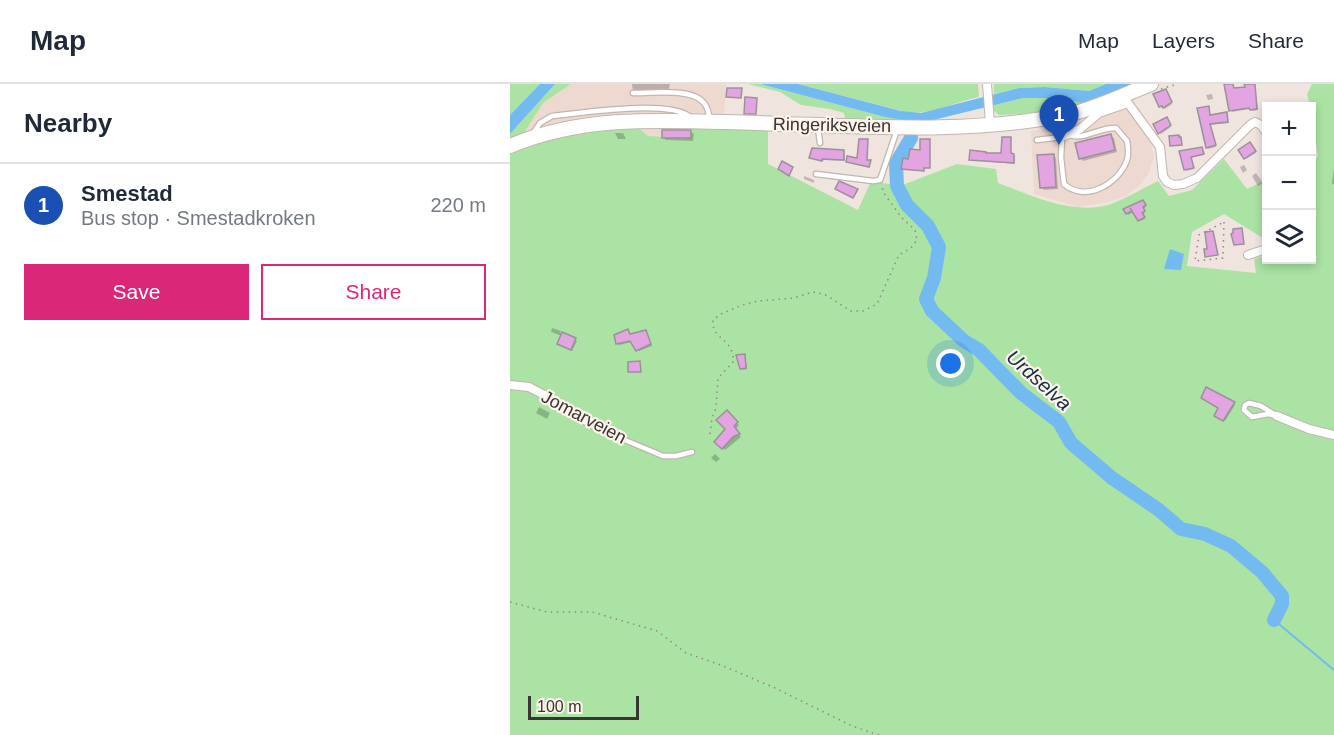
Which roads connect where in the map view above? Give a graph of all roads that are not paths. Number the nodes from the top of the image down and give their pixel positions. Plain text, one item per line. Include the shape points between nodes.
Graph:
1 (1151, 84) edge
2 (987, 86) edge
3 (633, 93) dead end
4 (1059, 116) junction
5 (989, 118) junction
6 (710, 122) junction
7 (818, 125) junction
8 (1262, 126) edge
9 (898, 127) junction
10 (1066, 136) junction
11 (1037, 140) dead end
12 (820, 143) dead end
13 (510, 146) edge
14 (816, 174) dead end
15 (1262, 250) edge
16 (1248, 255) dead end
17 (510, 385) edge
18 (565, 406) joint
19 (1277, 416) junction
20 (1334, 435) edge
21 (692, 452) dead end

1 - 4 main road, Ringeriksveien via 1083,111
2 - 5 street
3 - 6 lane via 675,92 697,97 706,106
4 - 5 main road, Ringeriksveien
4 - 10 street
5 - 9 main road, Ringeriksveien
6 - 7 main road, Ringeriksveien
6 - 13 main road, Ringeriksveien via 602,123
7 - 9 main road, Ringeriksveien
7 - 12 lane
8 - 10 street via 1250,125 1197,178 1174,185 1163,176 1160,147 1128,103 1099,113
9 - 14 lane via 880,180
10 - 10 lane via 1062,175 1069,188 1093,191 1109,183 1124,167 1127,141 1116,128
10 - 11 lane
15 - 16 street
17 - 18 street, Jomarveien via 529,387
18 - 21 lane, Jomarveien via 594,427 663,456
19 - 19 lane via 1255,404 1244,407 1252,417
19 - 20 street

